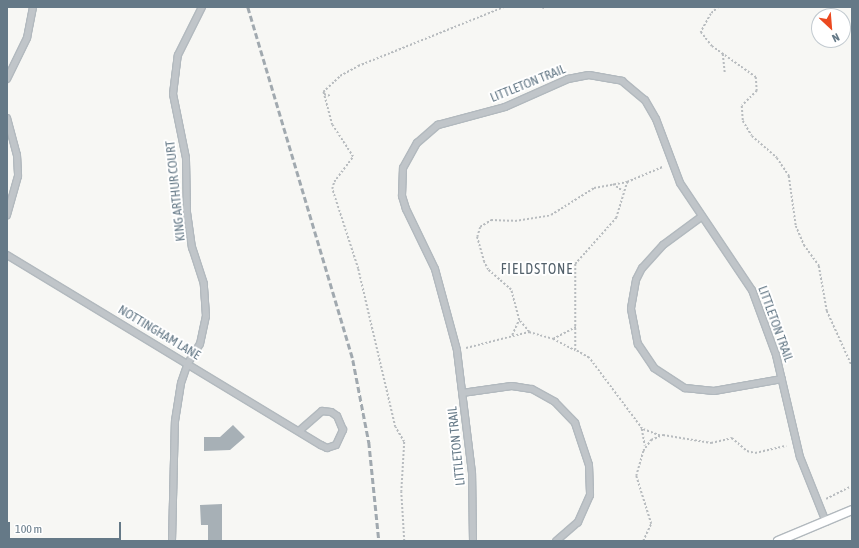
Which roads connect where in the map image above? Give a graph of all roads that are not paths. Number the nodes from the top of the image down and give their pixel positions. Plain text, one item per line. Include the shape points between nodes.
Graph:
1 (33, 7) edge
2 (202, 7) edge
3 (7, 79) edge
4 (7, 118) edge
5 (7, 215) edge
6 (701, 217) junction
7 (7, 255) edge
8 (188, 363) junction
9 (782, 379) junction
10 (462, 393) junction
11 (298, 431) junction
12 (852, 510) edge
13 (826, 522) junction
14 (172, 541) edge
15 (473, 541) edge
16 (556, 541) edge
17 (778, 541) edge

1 - 3 street via 27,38
2 - 8 street, KING ARTHUR COURT via 178,55 173,94 186,158 191,241 204,284 205,310 200,344
4 - 5 street via 17,155 18,176
6 - 9 street, LITTLETON TRAIL via 735,261 752,290
6 - 9 street via 663,246 642,268 636,280 631,309 638,344 654,368 685,388 714,391
6 - 10 street, LITTLETON TRAIL via 680,183 649,106 633,88 612,78 576,77 505,106 453,119 427,132 404,162 402,196 442,290 456,350
7 - 8 street, NOTTINGHAM LANE
8 - 11 street, NOTTINGHAM LANE
8 - 14 street, KING ARTHUR COURT via 181,383 176,421
9 - 13 street, LITTLETON TRAIL via 800,457
10 - 15 street, LITTLETON TRAIL via 472,472
10 - 16 street via 512,386 532,389 555,402 575,423 589,464 590,495 578,522
11 - 11 street, NOTTINGHAM LANE via 322,412 331,412 337,416 343,430 336,445 327,448
12 - 13 main road
13 - 17 main road

